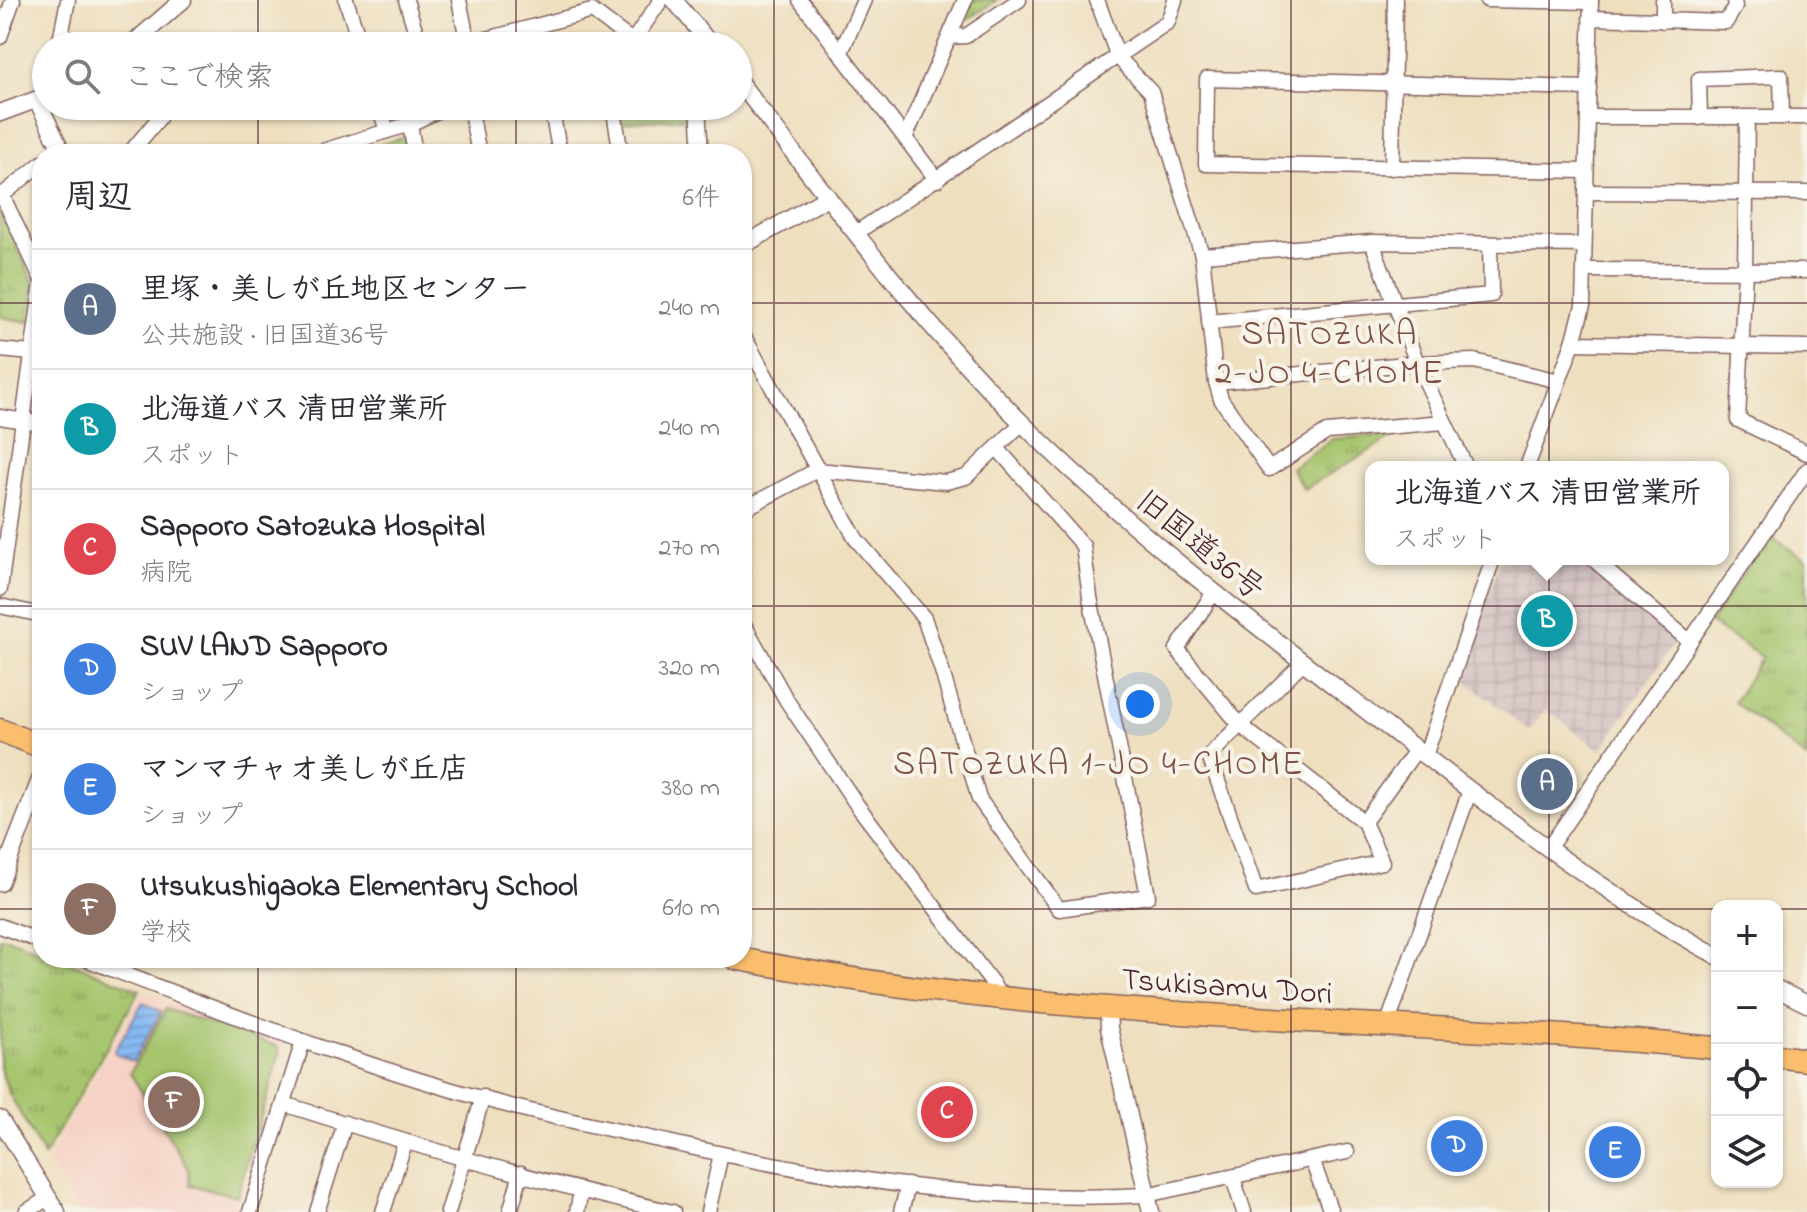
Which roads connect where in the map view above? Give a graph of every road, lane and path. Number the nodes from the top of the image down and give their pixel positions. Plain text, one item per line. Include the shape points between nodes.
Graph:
1 (13, 0) edge
2 (68, 0) edge
3 (183, 0) edge
4 (346, 0) edge
5 (406, 0) edge
6 (459, 0) edge
7 (661, 0) edge
8 (674, 0) edge
9 (800, 0) edge
10 (864, 0) edge
11 (965, 0) edge
12 (1019, 0) edge
13 (1097, 0) edge
14 (1175, 0) edge
15 (1395, 0) edge
16 (1487, 0) edge
17 (1663, 0) edge
18 (1734, 0) edge
19 (1591, 1) edge
20 (1590, 18) junction
21 (3, 20) edge
22 (1663, 21) junction
23 (62, 32) edge
24 (156, 32) edge
25 (356, 32) edge
26 (416, 32) edge
27 (466, 32) edge
28 (513, 32) edge
29 (622, 32) edge
30 (642, 32) edge
31 (700, 32) edge
32 (0, 37) edge
33 (949, 37) junction
34 (841, 52) junction
35 (1118, 57) junction
36 (1394, 84) junction
37 (1589, 88) junction
38 (752, 98) edge
39 (32, 102) edge
40 (0, 113) edge
41 (1588, 117) junction
42 (1782, 117) junction
43 (1807, 117) edge
44 (1700, 118) junction
45 (1747, 118) junction
46 (49, 120) edge
47 (158, 120) edge
48 (383, 120) edge
49 (418, 120) edge
50 (473, 120) edge
51 (554, 120) edge
52 (615, 120) edge
53 (699, 120) edge
54 (410, 124) junction
55 (387, 131) junction
56 (906, 136) junction
57 (56, 144) edge
58 (140, 144) edge
59 (345, 144) edge
60 (413, 144) edge
61 (477, 144) edge
62 (558, 144) edge
63 (619, 144) edge
64 (700, 144) edge
65 (1392, 168) junction
66 (32, 171) edge
67 (1586, 171) junction
68 (937, 180) junction
69 (1586, 192) junction
70 (1746, 193) junction
71 (1807, 193) edge
72 (1, 196) edge
73 (828, 197) junction
74 (856, 233) junction
75 (752, 240) edge
76 (1372, 242) junction
77 (1490, 244) junction
78 (1583, 245) junction
79 (1202, 255) junction
80 (32, 260) edge
81 (1585, 270) junction
82 (1745, 270) junction
83 (1807, 271) edge
84 (1395, 304) junction
85 (1209, 322) junction
86 (1573, 343) junction
87 (1742, 346) junction
88 (1807, 347) edge
89 (0, 350) edge
90 (752, 351) edge
91 (32, 353) joint
92 (1417, 363) junction
93 (1559, 381) junction
94 (1216, 382) junction
95 (0, 417) edge
96 (24, 421) junction
97 (32, 422) edge
98 (1444, 422) junction
99 (1022, 423) junction
100 (997, 448) junction
101 (1807, 453) edge
102 (1463, 461) edge
103 (1529, 461) edge
104 (817, 470) junction
105 (1807, 470) edge
106 (752, 505) edge
107 (1491, 565) edge
108 (1600, 565) edge
109 (0, 589) edge
110 (1214, 592) junction
111 (0, 606) edge
112 (32, 613) edge
113 (752, 639) edge
114 (1689, 641) junction
115 (1303, 662) junction
116 (1240, 725) junction
117 (0, 730) edge
118 (32, 743) edge
119 (1421, 753) junction
120 (1470, 790) junction
121 (32, 801) edge
122 (1364, 822) junction
123 (1548, 849) junction
124 (0, 883) edge
125 (0, 926) edge
126 (32, 938) edge
127 (1711, 952) edge
128 (752, 961) edge
129 (109, 968) edge
130 (1783, 992) edge
131 (1000, 998) junction
132 (1807, 1004) edge
133 (1108, 1009) junction
134 (1386, 1028) junction
135 (303, 1041) junction
136 (1711, 1048) edge
137 (1783, 1057) edge
138 (1807, 1060) edge
139 (483, 1097) junction
140 (284, 1104) junction
141 (0, 1119) edge
142 (345, 1123) junction
143 (405, 1142) junction
144 (1347, 1152) dead end
145 (721, 1154) junction
146 (465, 1159) junction
147 (1312, 1160) junction
148 (521, 1173) junction
149 (1233, 1178) junction
150 (908, 1185) junction
151 (581, 1191) junction
152 (1146, 1195) junction
153 (52, 1205) edge
154 (640, 1208) edge
155 (26, 1212) edge
156 (250, 1212) edge
157 (317, 1212) edge
158 (383, 1212) edge
159 (448, 1212) edge
160 (510, 1212) edge
161 (577, 1212) edge
162 (673, 1212) edge
163 (708, 1212) edge
164 (901, 1212) edge
165 (1151, 1212) edge
166 (1244, 1212) edge
167 (1331, 1212) edge

1 - 21 street
2 - 23 street
3 - 24 street
4 - 25 street
5 - 26 street
6 - 27 street
7 - 30 street
8 - 31 street
9 - 34 street
10 - 34 street
11 - 33 street
12 - 33 street via 966,36
13 - 35 street
14 - 35 street via 1168,22
15 - 36 street
16 - 19 street
17 - 22 street
18 - 22 street via 1726,22
19 - 20 street
20 - 22 street
20 - 37 street
21 - 32 street
28 - 29 street via 592,11
33 - 56 street
34 - 56 street
35 - 68 street
35 - 79 street via 1151,92
36 - 37 street
36 - 65 street
36 - 65 street via 1207,79 1206,164
37 - 41 street
38 - 73 street, 旧国道36号
39 - 40 street
41 - 44 street
41 - 67 street
42 - 43 street
42 - 44 street via 1781,76 1699,79
42 - 45 street
44 - 45 street
45 - 70 street
46 - 57 street
47 - 58 street
48 - 55 street
49 - 54 street
50 - 61 street
51 - 62 street
52 - 63 street
53 - 64 street
54 - 55 street
54 - 60 street
55 - 59 street
56 - 68 street
65 - 67 street
66 - 72 street
67 - 69 street
68 - 74 street
69 - 70 street
69 - 78 street
70 - 71 street
70 - 82 street
72 - 80 street
73 - 74 street, 旧国道36号
73 - 75 street
74 - 99 street, 旧国道36号 via 942,338
76 - 77 street
76 - 79 street
76 - 84 street
77 - 78 street
77 - 84 street via 1491,295
78 - 81 street
79 - 85 street
81 - 82 street
81 - 86 street
82 - 83 street
82 - 87 street
84 - 85 street
84 - 92 street
85 - 94 street
86 - 87 street
86 - 93 street
87 - 88 street
87 - 101 street via 1738,420
89 - 91 street
90 - 104 street
91 - 96 street
92 - 93 street via 1474,361
92 - 94 street
92 - 98 street
93 - 103 street
94 - 98 street via 1221,399 1269,469 1327,432
95 - 96 street
96 - 97 street
96 - 109 street
98 - 102 street
99 - 100 street
99 - 110 street, 旧国道36号
100 - 104 street via 966,477 946,482
100 - 104 street via 1083,546 1148,896 1059,909 979,799 924,618 856,539
104 - 106 street
105 - 114 street
107 - 119 street
108 - 114 street
110 - 115 street, 旧国道36号
110 - 116 street via 1177,649
111 - 112 street
113 - 131 street via 848,792
114 - 123 street
115 - 116 street
115 - 119 street, 旧国道36号
116 - 122 street
116 - 122 street via 1209,756 1256,890 1382,862
117 - 118 highway
119 - 120 street, 旧国道36号
119 - 122 street
120 - 123 street, 旧国道36号
120 - 134 street
121 - 124 street
123 - 127 street, 旧国道36号
125 - 126 street
128 - 131 highway, Tsukisamu Dori
129 - 135 street
130 - 132 street
131 - 133 highway, Tsukisamu Dori
133 - 134 highway, Tsukisamu Dori
133 - 152 street
134 - 136 highway, Tsukisamu Dori
135 - 139 street
135 - 140 street
137 - 138 highway
139 - 145 street
139 - 146 street
140 - 142 street
140 - 156 street
141 - 153 street
142 - 143 street
142 - 157 street
143 - 146 street
143 - 158 street
144 - 147 street
145 - 150 street
145 - 163 street
146 - 148 street
146 - 159 street
147 - 149 street
147 - 167 street
148 - 151 street
148 - 160 street
149 - 152 street
149 - 166 street
150 - 152 street via 1014,1196
150 - 164 street
151 - 154 street
151 - 161 street
152 - 165 street
153 - 155 street
154 - 162 street

